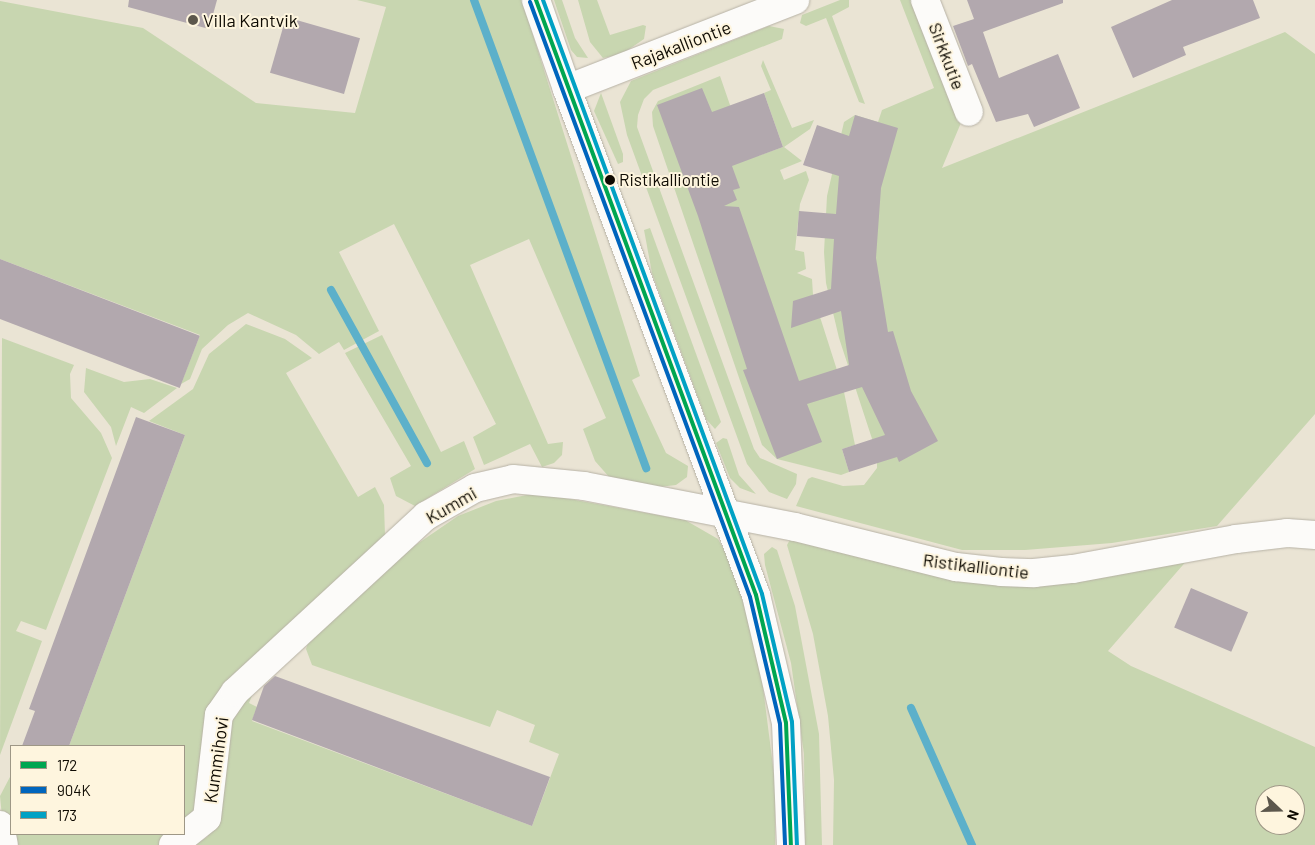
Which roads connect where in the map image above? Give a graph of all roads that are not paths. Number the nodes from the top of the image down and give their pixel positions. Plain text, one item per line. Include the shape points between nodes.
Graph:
1 (536, 0) edge
2 (795, 0) edge
3 (925, 0) edge
4 (567, 89) junction
5 (969, 112) dead end
6 (728, 514) junction
7 (1315, 535) edge
8 (235, 692) joint
9 (0, 825) edge
10 (4, 845) edge
11 (173, 845) edge
12 (790, 845) edge

1 - 4 street
2 - 4 street, Rajakalliontie
3 - 5 street, Sirkkutie
4 - 6 street
6 - 7 street, Ristikalliontie via 796,527 956,567 1026,573 1073,569 1236,539 1287,533
6 - 8 street, Kummi via 584,486 514,479 475,488 426,516
6 - 12 street via 756,594 786,723
8 - 11 street, Kummihovi via 219,715 207,818
9 - 10 street

